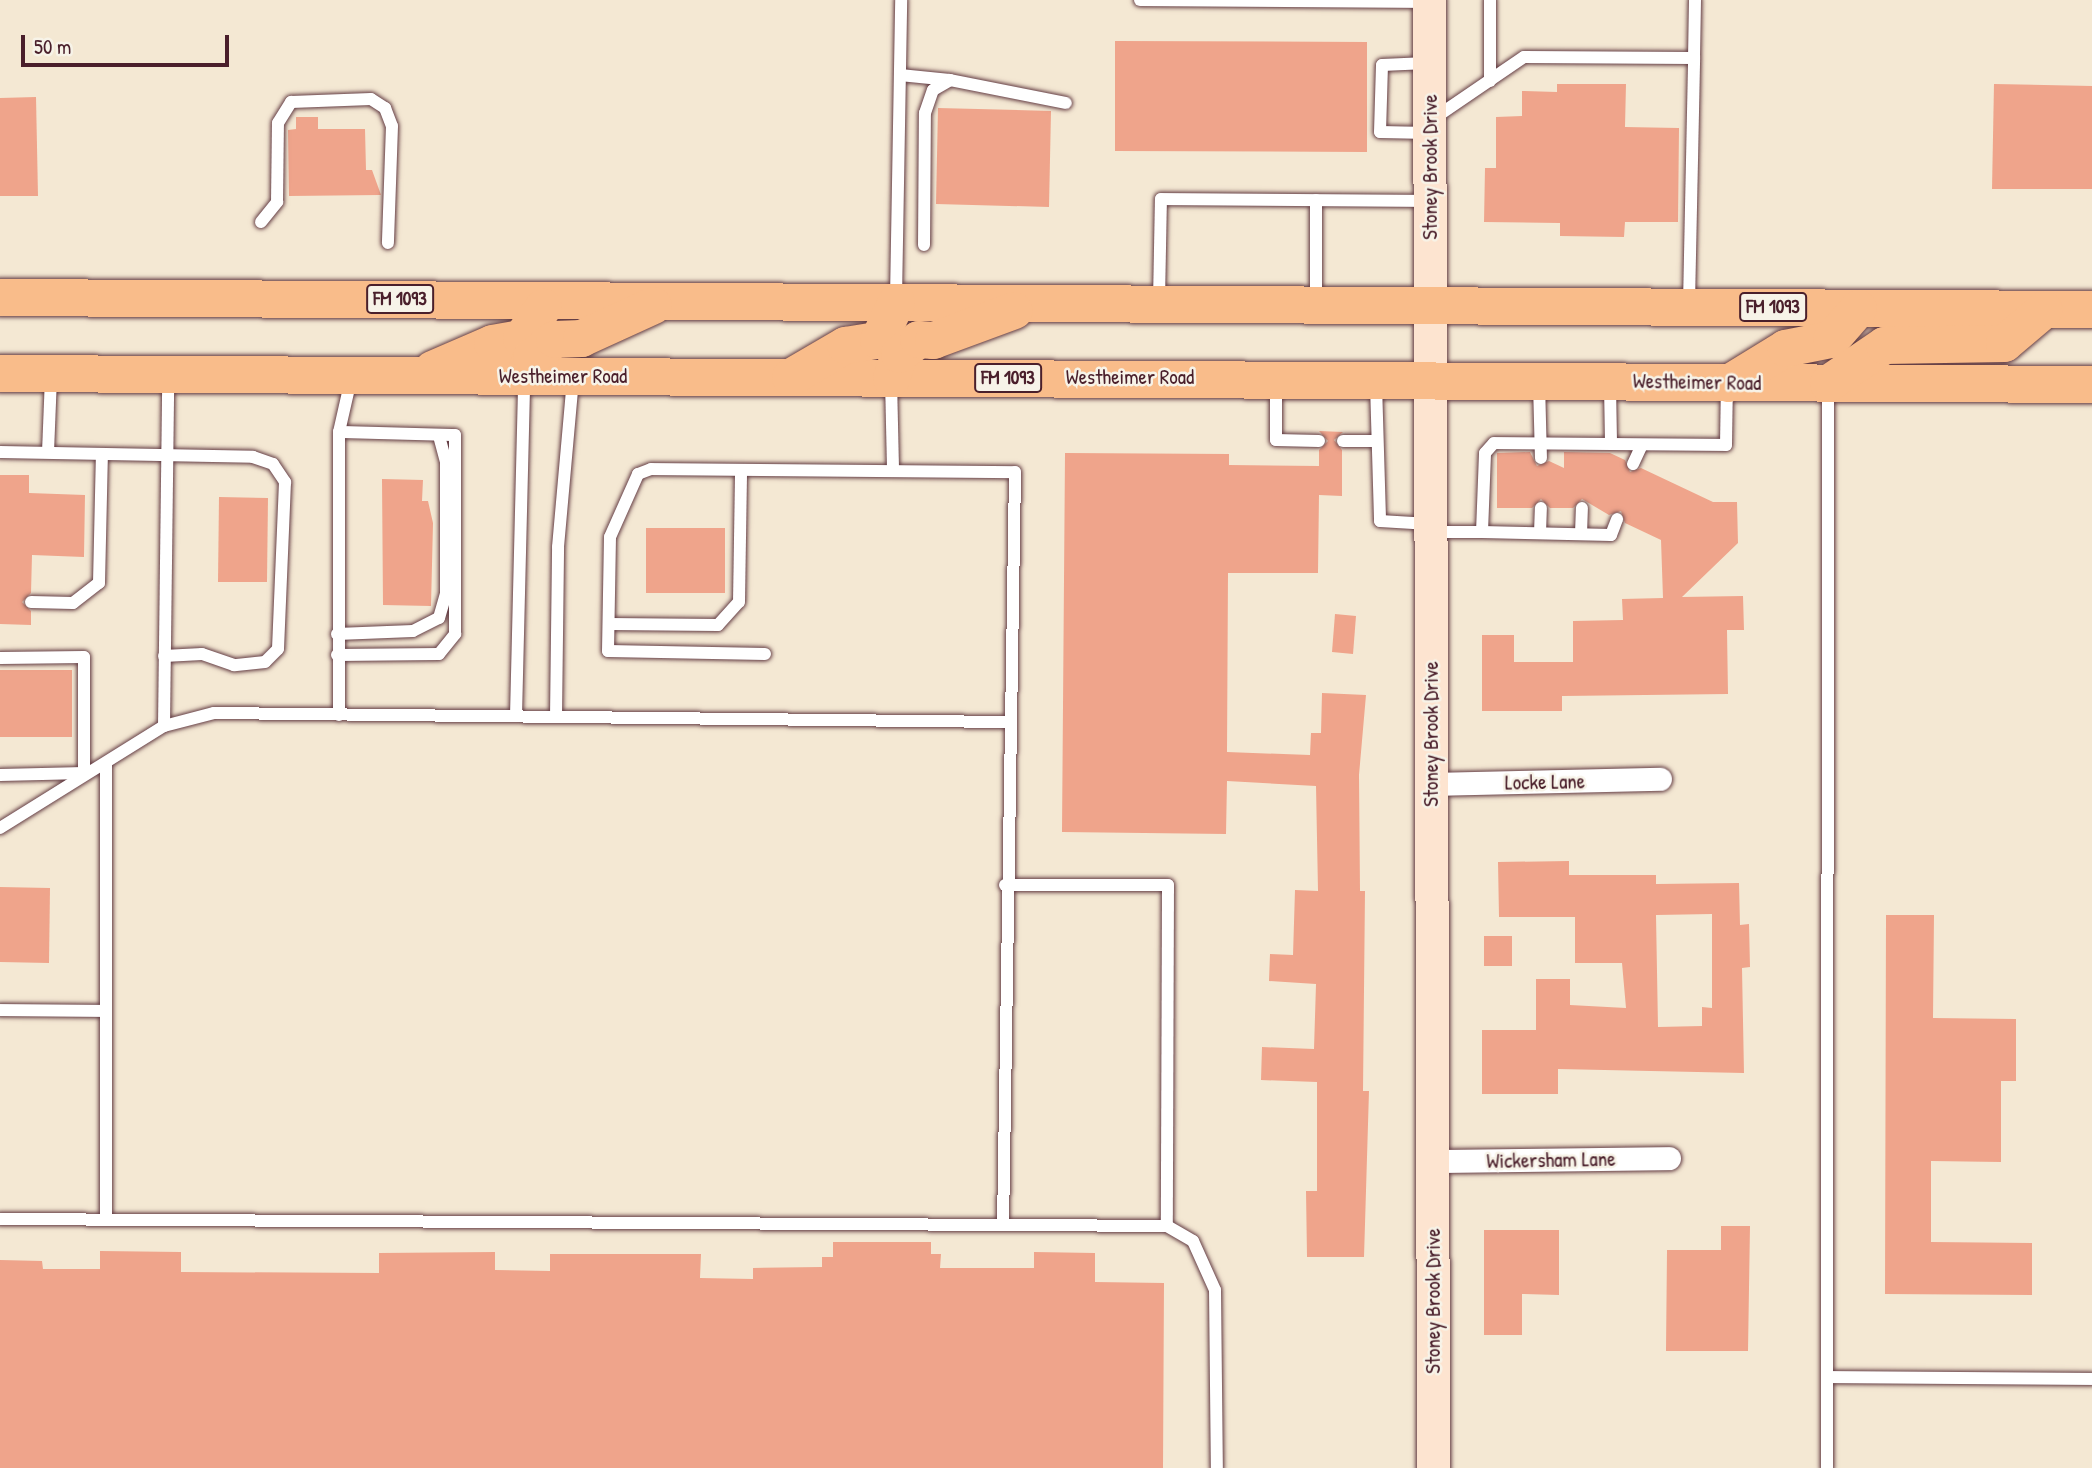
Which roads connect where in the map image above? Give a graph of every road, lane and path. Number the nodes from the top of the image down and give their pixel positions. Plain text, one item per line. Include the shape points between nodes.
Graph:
1 (901, 0) edge
2 (1140, 0) edge
3 (1490, 0) edge
4 (1695, 0) edge
5 (1429, 1) edge
6 (1694, 58) junction
7 (1430, 63) junction
8 (900, 75) junction
9 (950, 80) junction
10 (1490, 81) junction
11 (1066, 103) dead end
12 (1429, 127) junction
13 (1317, 200) junction
14 (1430, 201) junction
15 (261, 222) dead end
16 (388, 243) dead end
17 (924, 246) dead end
18 (0, 297) edge
19 (547, 300) junction
20 (664, 301) junction
21 (895, 302) junction
22 (1034, 303) junction
23 (1159, 304) junction
24 (1315, 304) junction
25 (1430, 305) junction
26 (1689, 305) junction
27 (1858, 309) junction
28 (2044, 309) junction
29 (2092, 309) edge
30 (0, 373) edge
31 (51, 373) junction
32 (168, 373) junction
33 (352, 375) junction
34 (418, 375) junction
35 (573, 375) junction
36 (524, 376) junction
37 (1276, 377) junction
38 (1376, 377) junction
39 (1430, 377) junction
40 (789, 378) junction
41 (891, 378) junction
42 (1539, 379) junction
43 (1610, 379) junction
44 (1828, 383) junction
45 (1727, 384) junction
46 (2092, 384) edge
47 (339, 432) junction
48 (439, 435) junction
49 (1319, 441) dead end
50 (1343, 441) dead end
51 (1376, 441) junction
52 (1541, 443) junction
53 (1611, 444) junction
54 (1642, 445) junction
55 (0, 452) edge
56 (48, 452) junction
57 (165, 453) junction
58 (102, 454) junction
59 (1541, 457) dead end
60 (1633, 464) dead end
61 (741, 471) junction
62 (893, 471) junction
63 (1541, 508) dead end
64 (1582, 508) dead end
65 (1618, 519) dead end
66 (1431, 528) junction
67 (1482, 532) junction
68 (1540, 533) junction
69 (1581, 534) junction
70 (31, 602) dead end
71 (609, 624) junction
72 (337, 634) junction
73 (765, 654) dead end
74 (337, 655) junction
75 (164, 656) junction
76 (0, 658) edge
77 (339, 715) junction
78 (516, 716) junction
79 (556, 717) junction
80 (1009, 722) junction
81 (164, 726) junction
82 (106, 763) junction
83 (84, 773) junction
84 (0, 775) edge
85 (1660, 779) dead end
86 (1431, 784) junction
87 (0, 828) edge
88 (1005, 886) junction
89 (0, 1010) edge
90 (106, 1011) junction
91 (1669, 1158) dead end
92 (1432, 1161) junction
93 (0, 1219) edge
94 (106, 1220) junction
95 (1003, 1225) junction
96 (1167, 1226) junction
97 (1827, 1377) junction
98 (2092, 1379) edge
99 (1217, 1468) edge
100 (1433, 1468) edge
101 (1827, 1468) edge

1 - 8 lane
2 - 5 lane
3 - 10 lane
4 - 6 lane
5 - 7 street, Stoney Brook Drive
6 - 10 lane via 1524,57
6 - 26 lane
7 - 12 street, Stoney Brook Drive
7 - 12 lane via 1382,65 1380,132
8 - 9 lane
8 - 21 lane
9 - 11 lane
9 - 17 lane via 933,90 925,113
10 - 12 lane
12 - 14 street, Stoney Brook Drive
13 - 14 lane
13 - 23 lane via 1161,199
13 - 24 lane
14 - 25 street, Stoney Brook Drive
15 - 16 lane via 277,202 278,123 291,103 371,99 385,108 392,126
18 - 19 main road, FM 1093
19 - 20 main road, FM 1093
19 - 34 main road via 521,338 492,343
20 - 21 main road, FM 1093
20 - 36 main road via 581,338 554,339 531,357
21 - 22 main road, FM 1093
21 - 40 main road via 878,340 845,345
22 - 23 main road, FM 1093
22 - 41 main road via 933,340 918,339 899,354
23 - 24 main road, FM 1093
24 - 25 main road, FM 1093
25 - 26 main road, FM 1093
25 - 39 street, Stoney Brook Drive
26 - 27 main road, FM 1093
27 - 28 main road, FM 1093
27 - 45 main road via 1831,340 1785,348
28 - 29 main road, FM 1093
28 - 44 main road via 2004,343 1884,345
30 - 31 main road, Westheimer Road / FM 1093
31 - 32 main road, Westheimer Road / FM 1093
31 - 56 lane
32 - 33 main road, Westheimer Road / FM 1093
32 - 57 lane
33 - 34 main road, Westheimer Road / FM 1093
33 - 47 lane
34 - 36 main road, Westheimer Road / FM 1093
35 - 36 main road, Westheimer Road / FM 1093
35 - 40 main road, Westheimer Road / FM 1093
35 - 79 lane via 558,547
36 - 78 lane
37 - 38 main road, Westheimer Road / FM 1093
37 - 41 main road, Westheimer Road / FM 1093
37 - 49 lane via 1276,440
38 - 39 main road, Westheimer Road / FM 1093
38 - 51 lane
39 - 42 main road, Westheimer Road / FM 1093
39 - 66 street, Stoney Brook Drive
40 - 41 main road, Westheimer Road / FM 1093
41 - 62 lane
42 - 43 main road, Westheimer Road / FM 1093
42 - 52 lane
43 - 45 main road, Westheimer Road / FM 1093
43 - 53 lane
44 - 45 main road, Westheimer Road / FM 1093
44 - 46 main road, Westheimer Road / FM 1093
44 - 97 lane
45 - 54 lane via 1726,445
47 - 48 lane
47 - 72 lane
48 - 72 lane via 446,461 446,593 439,618 413,631
48 - 74 lane via 455,435 455,634 439,654
50 - 51 lane
51 - 66 lane via 1380,521
52 - 53 lane via 1581,448
52 - 59 lane
52 - 67 lane via 1494,443 1485,453
53 - 54 lane
54 - 60 lane
55 - 56 lane
56 - 58 lane
57 - 58 lane
57 - 75 lane
57 - 75 lane via 253,457 273,464 285,482 278,649 265,662 234,665 202,654
58 - 70 lane via 99,583 73,603
61 - 62 lane
61 - 71 lane via 638,474 610,537
61 - 71 lane via 739,602 718,625
62 - 80 lane via 1015,472
63 - 68 lane
64 - 69 lane
65 - 69 lane via 1611,535
66 - 67 lane
66 - 86 street, Stoney Brook Drive
67 - 68 lane
68 - 69 lane
71 - 73 lane via 608,651
72 - 74 lane
74 - 77 lane
75 - 81 lane
76 - 83 lane via 84,657
77 - 78 lane
77 - 81 lane via 214,713
78 - 79 lane
79 - 80 lane
80 - 88 lane
81 - 82 lane
82 - 83 lane
82 - 90 lane
83 - 84 lane
83 - 87 lane
85 - 86 street, Locke Lane
86 - 92 street, Stoney Brook Drive
88 - 95 lane
88 - 96 lane via 1168,885
89 - 90 lane
90 - 94 lane
91 - 92 street, Wickersham Lane
92 - 100 street, Stoney Brook Drive
93 - 94 lane
94 - 95 lane
95 - 96 lane
96 - 99 lane via 1193,1241 1216,1290
97 - 98 lane
97 - 101 lane

